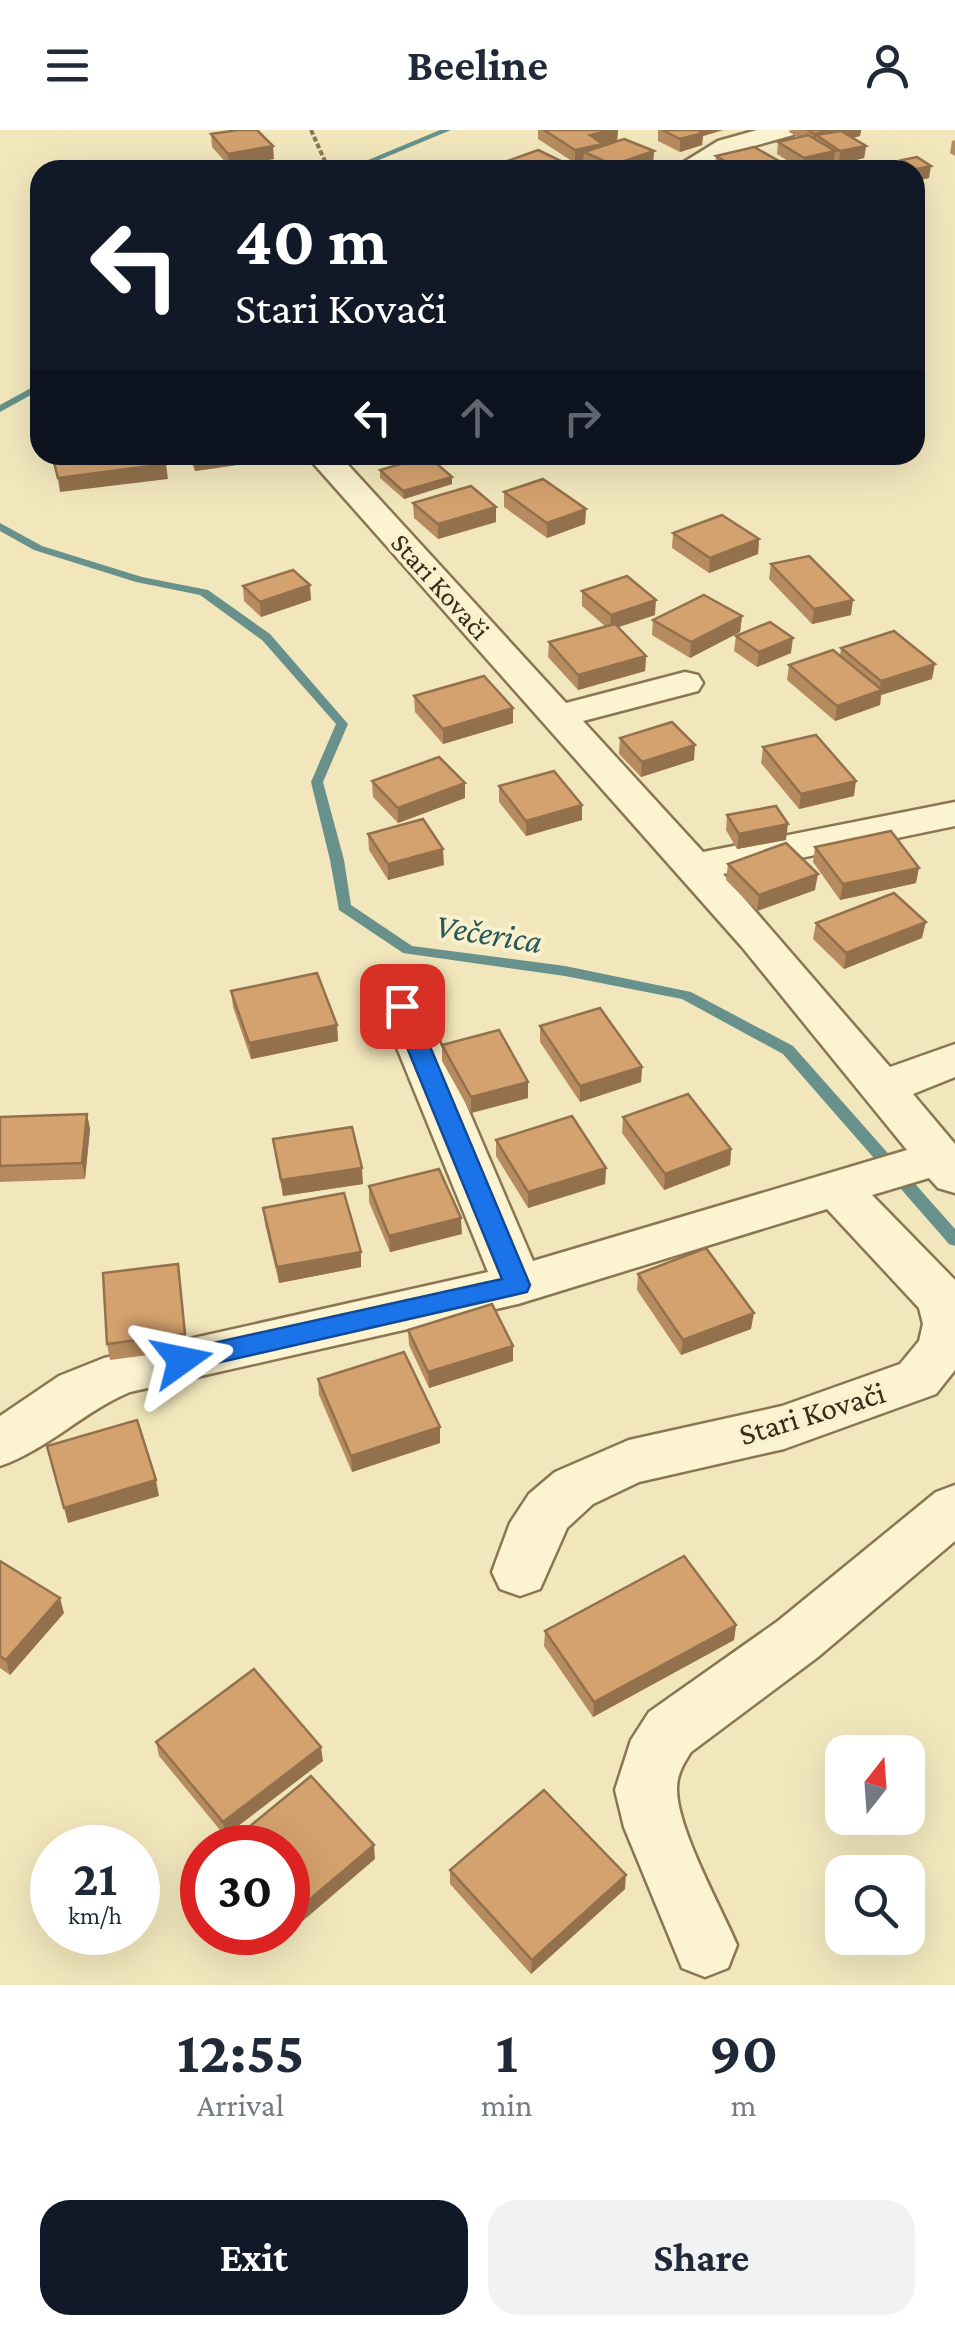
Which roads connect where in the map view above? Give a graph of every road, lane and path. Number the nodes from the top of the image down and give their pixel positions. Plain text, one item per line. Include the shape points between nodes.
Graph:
1 (312, 130) edge
2 (784, 130) edge
3 (325, 160) edge
4 (702, 160) edge
5 (331, 465) edge
6 (685, 683) dead end
7 (560, 716) junction
8 (955, 814) edge
9 (694, 867) junction
10 (402, 1006) dead end
11 (955, 1060) edge
12 (884, 1087) junction
13 (941, 1165) edge
14 (851, 1185) junction
15 (518, 1285) junction
16 (0, 1444) edge
17 (955, 1508) edge
18 (520, 1572) dead end
19 (705, 1945) dead end

1 - 3 path
2 - 4 street
5 - 7 street, Stari Kovači
6 - 7 street
7 - 9 street, Stari Kovači
8 - 9 street
9 - 12 street, Stari Kovači
10 - 15 street
11 - 12 street
12 - 13 street, Stari Kovači
13 - 14 street, Stari Kovači
14 - 15 street, Stari Kovači
14 - 18 street, Stari Kovači via 944,1300 943,1348 918,1379 784,1428 629,1462 574,1488 548,1511
15 - 16 street, Stari Kovači via 122,1373 78,1391
17 - 19 street via 798,1639 670,1732 652,1760 646,1790 655,1827

